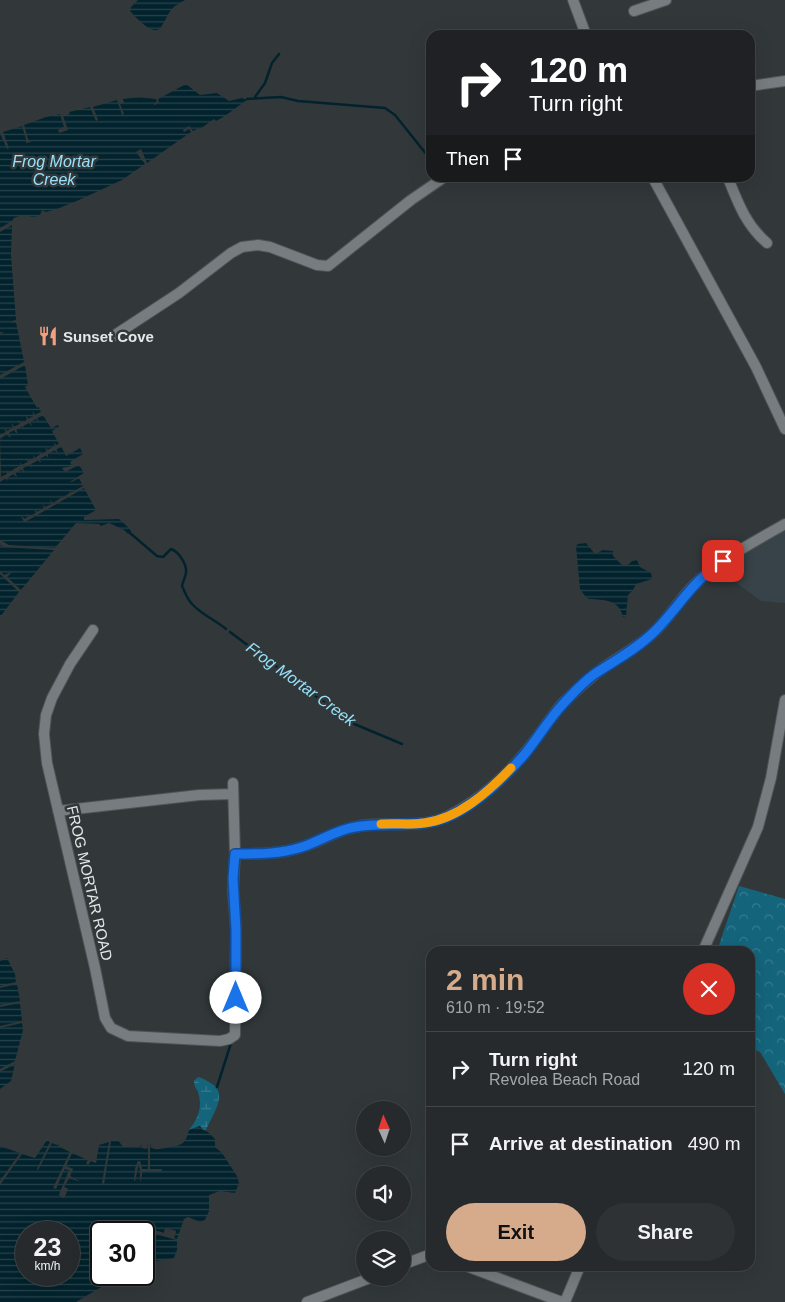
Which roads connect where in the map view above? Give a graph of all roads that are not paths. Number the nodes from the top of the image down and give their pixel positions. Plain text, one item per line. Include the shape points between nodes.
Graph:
1 (573, 0) edge
2 (666, 0) edge
3 (634, 11) dead end
4 (584, 30) edge
5 (785, 82) edge
6 (755, 85) edge
7 (438, 182) edge
8 (655, 182) edge
9 (730, 182) edge
10 (767, 243) dead end
11 (112, 337) dead end
12 (785, 429) edge
13 (785, 524) edge
14 (93, 630) dead end
15 (785, 700) edge
16 (233, 783) dead end
17 (232, 794) junction
18 (58, 811) junction
19 (235, 854) junction
20 (705, 946) edge
21 (426, 1256) edge
22 (411, 1262) edge
23 (480, 1271) edge
24 (578, 1271) edge
25 (356, 1283) edge
26 (307, 1302) edge
27 (564, 1302) edge

1 - 4 street
2 - 3 street
5 - 6 street
7 - 11 street via 328,266 270,247 248,245 231,253 179,294
8 - 12 street via 756,366
9 - 10 street via 750,226
13 - 19 street via 711,570 654,632 574,693 524,755 493,786 457,811 424,823 354,827 301,848
14 - 18 street, FROG MORTAR ROAD via 60,682 46,715 45,752
15 - 20 street via 771,778 758,827
16 - 17 street
17 - 18 street
17 - 19 street
18 - 19 street, FROG MORTAR ROAD via 105,1018 111,1028 121,1034 220,1040 233,1037 236,1032
21 - 22 street
23 - 27 street
24 - 27 street
25 - 26 street

